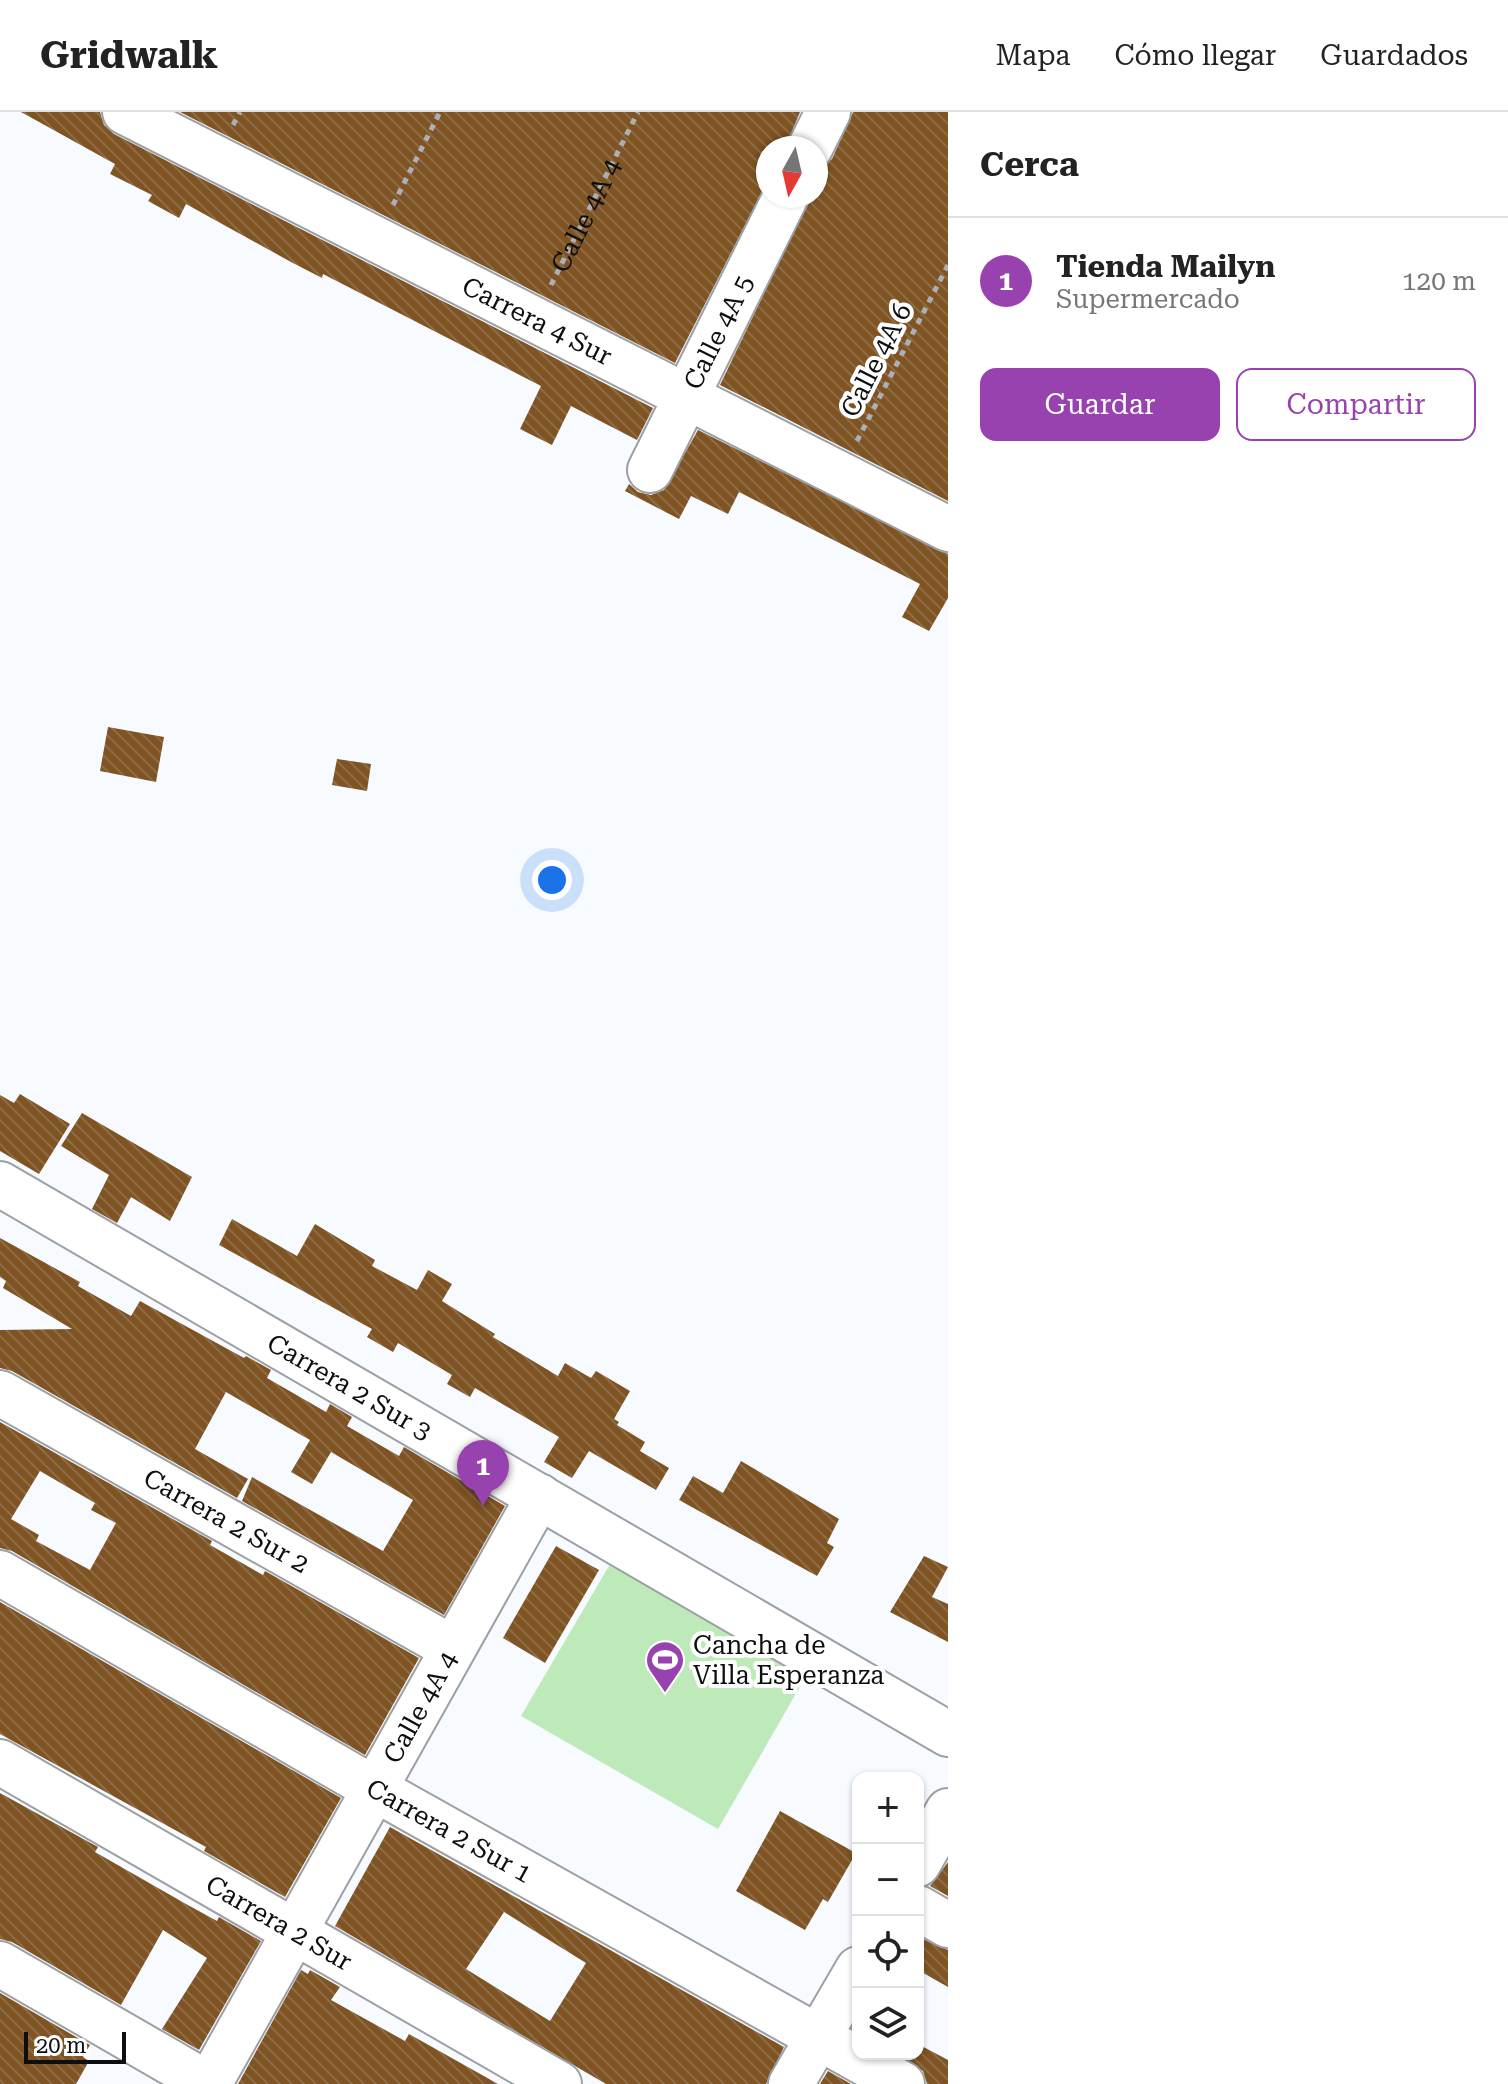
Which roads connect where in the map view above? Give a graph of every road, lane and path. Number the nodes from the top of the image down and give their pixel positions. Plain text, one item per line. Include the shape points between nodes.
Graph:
1 (125, 112) edge
2 (440, 112) edge
3 (638, 112) edge
4 (828, 112) edge
5 (816, 136) edge
6 (780, 208) edge
7 (376, 238) junction
8 (948, 265) edge
9 (534, 318) junction
10 (687, 395) junction
11 (650, 470) dead end
12 (840, 473) junction
13 (948, 529) edge
14 (0, 1184) edge
15 (0, 1393) edge
16 (539, 1496) junction
17 (0, 1573) edge
18 (452, 1648) junction
19 (948, 1734) edge
20 (0, 1762) edge
21 (373, 1788) junction
22 (948, 1811) edge
23 (924, 1853) edge
24 (924, 1911) edge
25 (948, 1925) edge
26 (293, 1931) junction
27 (0, 1964) edge
28 (852, 1980) edge
29 (820, 2036) junction
30 (208, 2084) edge
31 (559, 2084) edge
32 (791, 2084) edge
33 (902, 2084) edge

1 - 7 street, Carrera 4 Sur
2 - 7 path
3 - 9 path, Calle 4A 4
4 - 5 street
6 - 10 street, Calle 4A 5
7 - 9 street, Carrera 4 Sur
8 - 12 path, Calle 4A 6
9 - 10 street, Carrera 4 Sur
10 - 11 street, Calle 4A 5
10 - 12 street, Carrera 4 Sur
12 - 13 street, Carrera 4 Sur
14 - 16 street, Carrera 2 Sur 3
15 - 18 street, Carrera 2 Sur 2
16 - 18 street, Calle 4A 4
16 - 19 street, Carrera 2 Sur 3
17 - 21 street, Carrera 2 Sur 1
18 - 21 street, Calle 4A 4
20 - 26 street, Carrera 2 Sur
21 - 26 street, Calle 4A 4
21 - 29 street, Carrera 2 Sur 1
22 - 23 street
24 - 25 street
26 - 30 street, Calle 4A 4
26 - 31 street, Carrera 2 Sur
27 - 30 street
28 - 29 street
29 - 32 street
29 - 33 street, Carrera 2 Sur 1

